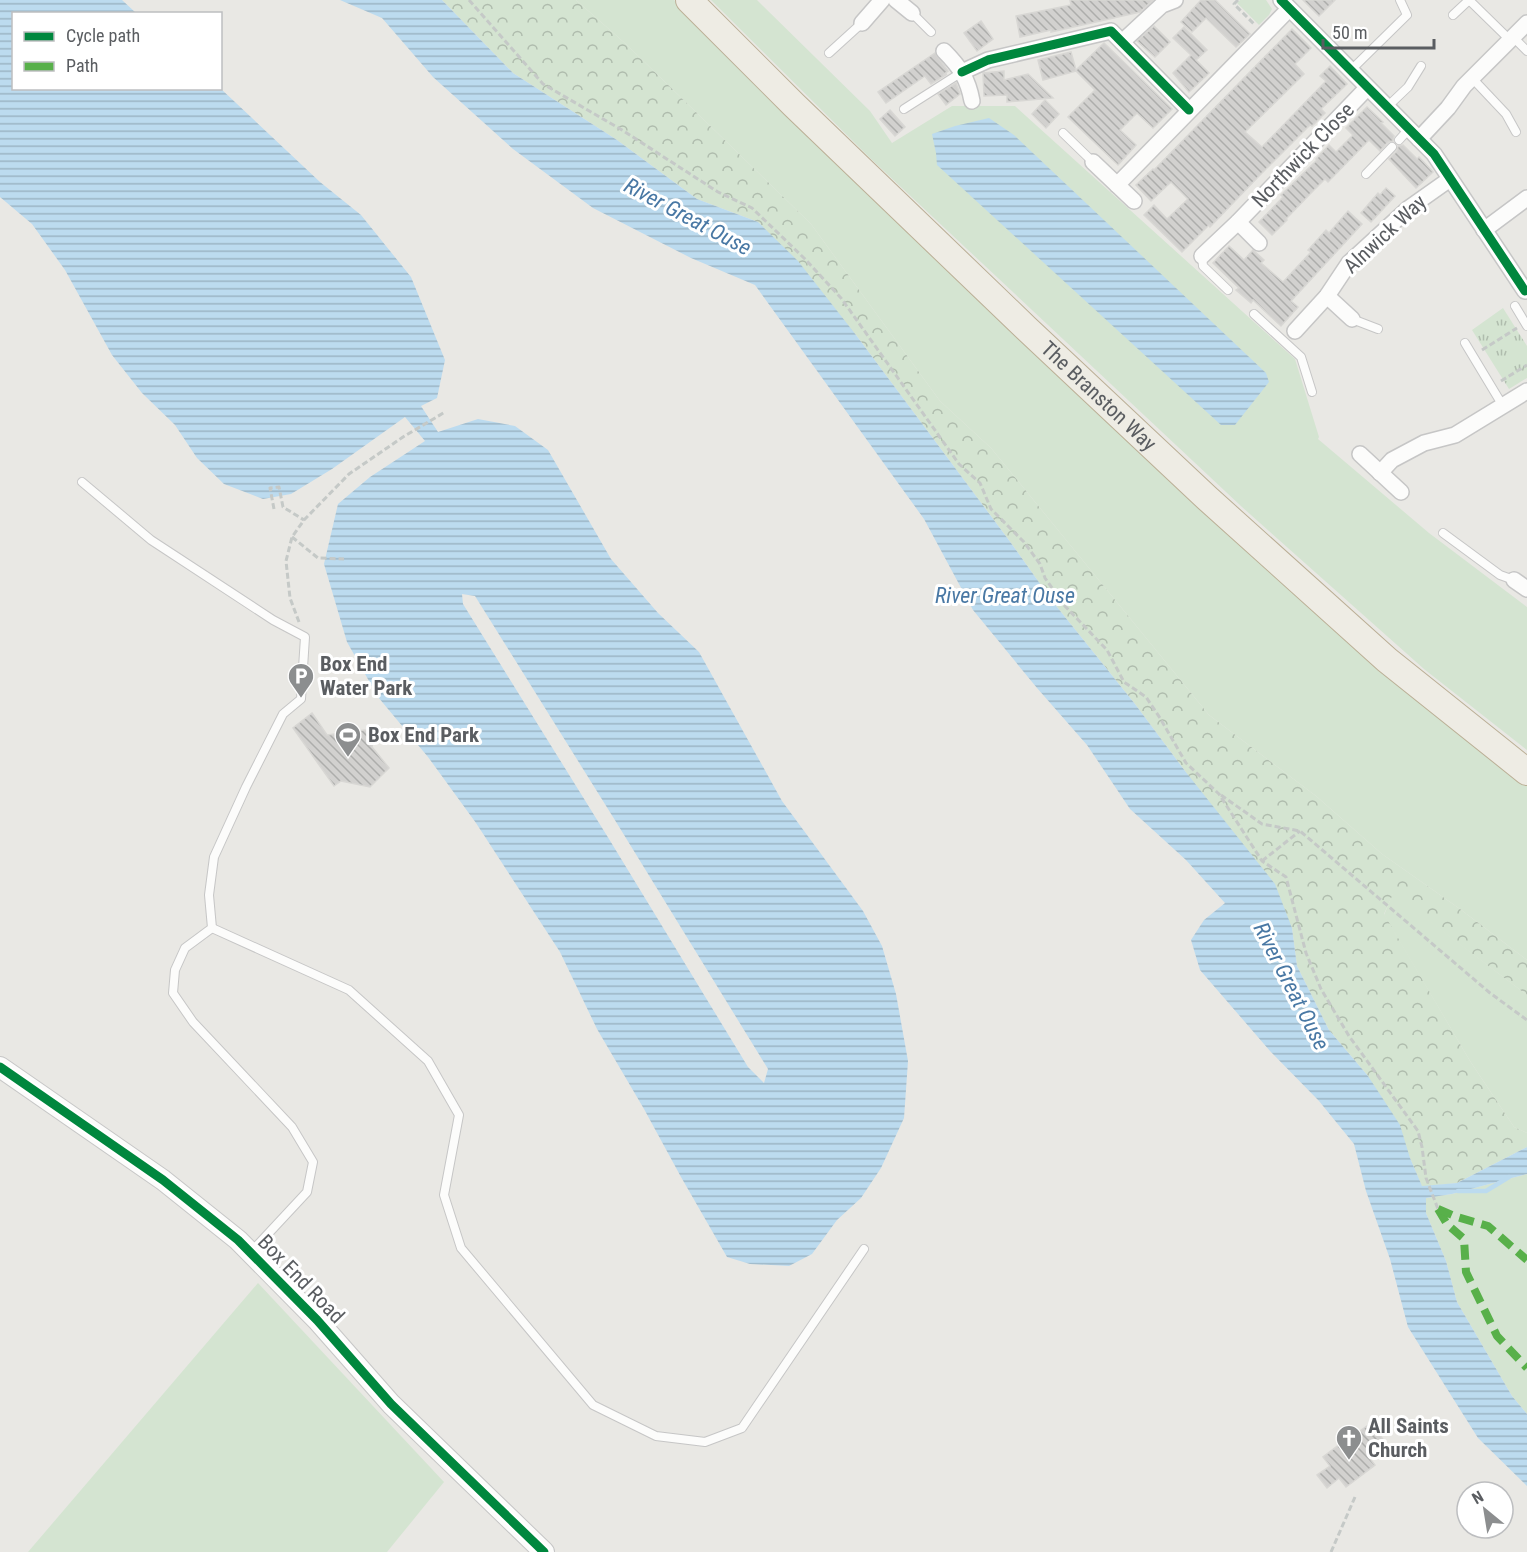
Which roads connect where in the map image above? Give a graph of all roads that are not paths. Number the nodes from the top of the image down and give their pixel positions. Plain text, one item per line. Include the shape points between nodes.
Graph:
1 (689, 0) edge
2 (882, 0) edge
3 (897, 0) edge
4 (1175, 0) edge
5 (1400, 0) edge
6 (1285, 4) edge
7 (912, 13) joint
8 (1453, 15) dead end
9 (862, 23) joint
10 (1527, 23) edge
11 (931, 32) dead end
12 (1511, 39) junction
13 (1122, 42) junction
14 (944, 51) dead end
15 (1527, 51) edge
16 (829, 52) dead end
17 (1421, 66) dead end
18 (1350, 71) junction
19 (962, 72) junction
20 (1472, 78) junction
21 (1367, 88) junction
22 (972, 101) dead end
23 (1387, 107) junction
24 (904, 109) dead end
25 (1189, 110) junction
26 (1516, 132) dead end
27 (1063, 133) dead end
28 (1409, 136) junction
29 (1392, 147) dead end
30 (1093, 162) joint
31 (1366, 174) dead end
32 (1450, 179) junction
33 (1117, 185) junction
34 (1527, 198) edge
35 (1134, 201) dead end
36 (1238, 222) junction
37 (1484, 230) junction
38 (1259, 243) dead end
39 (1202, 256) joint
40 (1228, 290) dead end
41 (1525, 291) dead end
42 (1327, 296) junction
43 (1515, 306) dead end
44 (1254, 314) dead end
45 (1352, 319) joint
46 (1526, 324) edge
47 (1378, 329) dead end
48 (1290, 337) junction
49 (1465, 343) dead end
50 (1527, 391) edge
51 (1312, 392) dead end
52 (1503, 406) junction
53 (1360, 454) dead end
54 (1380, 473) junction
55 (82, 482) dead end
56 (1401, 492) dead end
57 (1443, 533) dead end
58 (1521, 584) edge
59 (1527, 772) edge
60 (212, 928) junction
61 (0, 1067) edge
62 (864, 1248) dead end
63 (250, 1252) junction
64 (544, 1552) edge

1 - 59 highway, The Branston Way via 1207,498 1387,660
2 - 9 street
3 - 7 street
4 - 13 street via 1162,5
5 - 18 lane via 1407,15
6 - 18 street
6 - 25 street via 1264,34
7 - 11 lane
8 - 12 lane via 1469,0
9 - 16 lane
10 - 12 street
12 - 15 lane
12 - 20 street
13 - 19 street via 1111,31 988,60
13 - 25 street
14 - 19 street
17 - 23 lane via 1408,87
18 - 21 street
19 - 22 street
19 - 24 lane
20 - 26 lane via 1506,114
20 - 28 street via 1448,108
21 - 23 street
21 - 36 street, Northwick Close
23 - 28 street
25 - 33 street
27 - 30 lane
28 - 32 street via 1434,154
29 - 31 lane
30 - 33 street
32 - 37 street
32 - 42 street, Alnwick Way via 1409,208 1357,255
33 - 35 street
34 - 37 street
36 - 38 street, Northwick Close
36 - 39 street, Northwick Close
37 - 41 street
39 - 40 lane, Northwick Close via 1203,266
42 - 45 street
42 - 48 street, Alnwick Way
43 - 46 lane
44 - 48 lane
45 - 47 lane
48 - 51 lane
49 - 52 lane
50 - 52 street
52 - 54 street via 1455,435 1424,443 1392,460
53 - 54 street
54 - 56 street
55 - 60 lane via 152,540 304,637 301,699 283,714 214,857 209,895
57 - 58 lane via 1500,575
60 - 62 lane via 349,990 428,1060 459,1115 444,1195 461,1248 593,1405 656,1436 705,1442 742,1428
60 - 63 lane via 185,948 175,970 173,993 193,1022 292,1127 313,1162 307,1192
61 - 63 street, Box End Road via 163,1180
63 - 64 street, Box End Road via 391,1404

